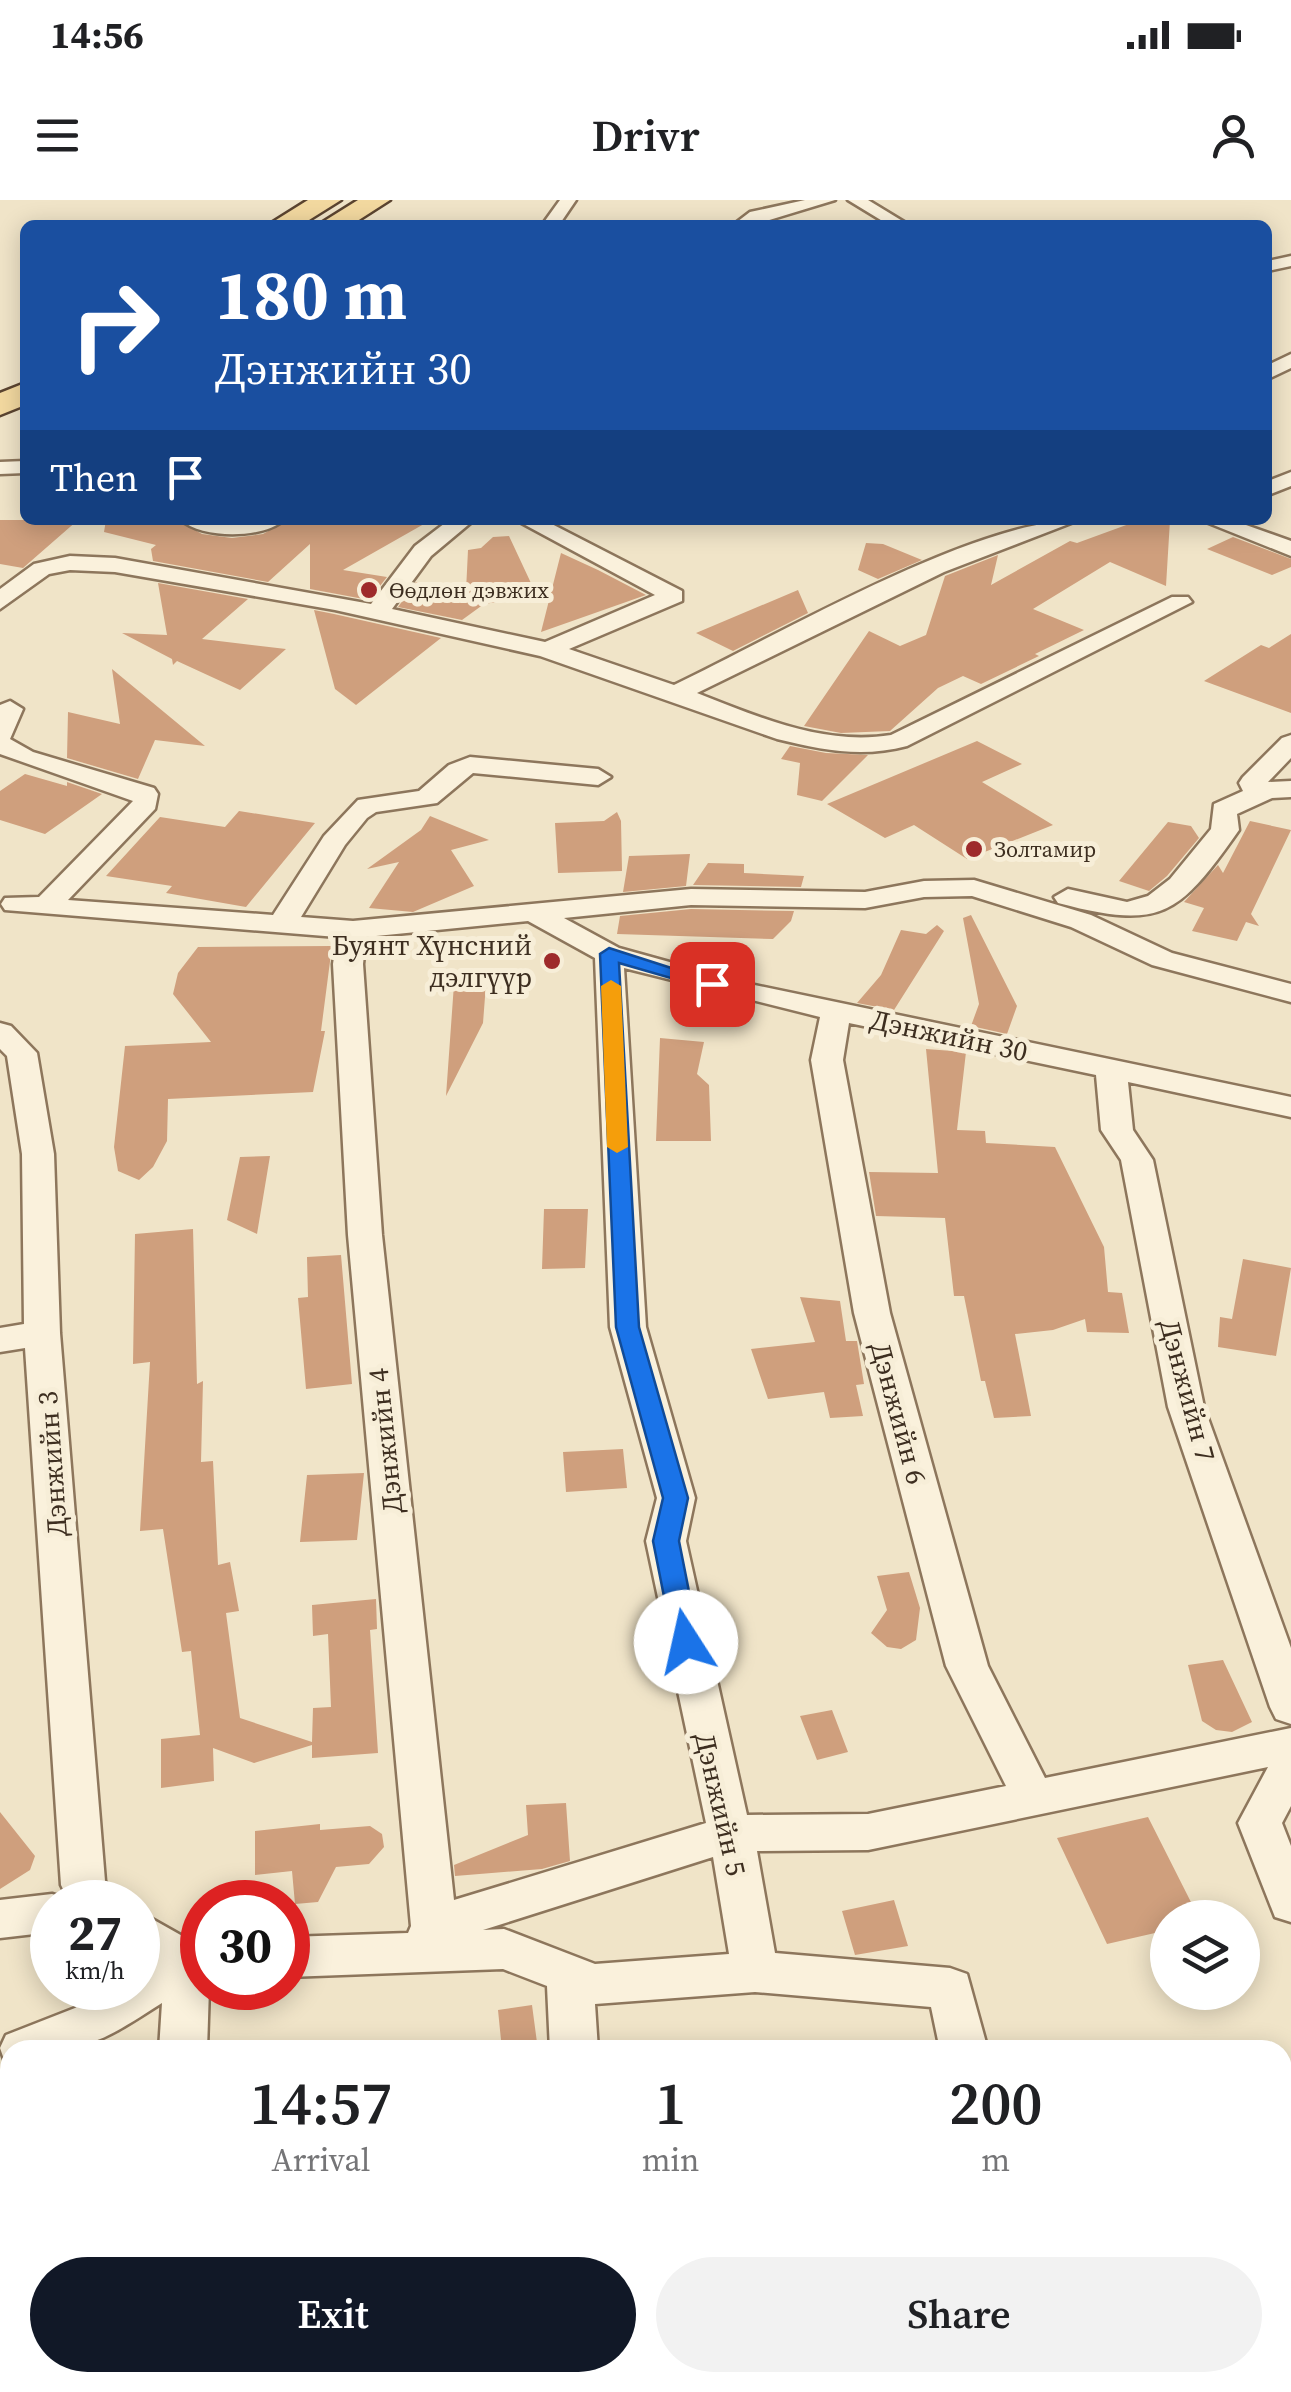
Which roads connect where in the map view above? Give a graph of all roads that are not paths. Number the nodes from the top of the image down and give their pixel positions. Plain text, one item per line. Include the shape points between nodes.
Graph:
1 (328, 200) edge
2 (377, 200) edge
3 (827, 200) edge
4 (856, 200) edge
5 (290, 220) edge
6 (340, 220) edge
7 (749, 220) edge
8 (892, 220) edge
9 (210, 525) edge
10 (257, 525) edge
11 (457, 525) edge
12 (537, 525) edge
13 (1054, 525) edge
14 (1226, 525) edge
15 (1291, 549) edge
16 (0, 602) edge
17 (1180, 602) dead end
18 (378, 612) junction
19 (547, 650) junction
20 (676, 694) junction
21 (10, 709) dead end
22 (0, 735) edge
23 (1291, 743) edge
24 (0, 744) edge
25 (598, 777) dead end
26 (1291, 789) edge
27 (1258, 794) junction
28 (1014, 899) junction
29 (45, 906) junction
30 (5, 910) edge
31 (532, 912) junction
32 (281, 927) junction
33 (352, 930) junction
34 (609, 954) junction
35 (1291, 992) edge
36 (836, 1011) junction
37 (0, 1032) edge
38 (1112, 1068) junction
39 (1291, 1107) edge
40 (42, 1333) junction
41 (0, 1340) edge
42 (1291, 1707) edge
43 (1291, 1745) edge
44 (1291, 1765) edge
45 (1034, 1799) junction
46 (731, 1834) junction
47 (83, 1880) edge
48 (1291, 1904) edge
49 (30, 1916) edge
50 (0, 1919) edge
51 (429, 1938) junction
52 (310, 1953) edge
53 (180, 1971) edge
54 (755, 1972) junction
55 (570, 1976) junction
56 (188, 2010) edge
57 (49, 2040) edge
58 (184, 2040) edge
59 (573, 2040) edge
60 (962, 2040) edge

1 - 5 main road
2 - 6 main road
3 - 7 street
4 - 8 street
9 - 10 street
11 - 18 street via 423,551
12 - 19 street via 674,596
13 - 20 street via 936,566
14 - 15 street
16 - 18 street via 42,569 94,563
17 - 20 street via 876,747 852,748
18 - 19 street
19 - 20 street
21 - 22 street
23 - 27 street via 1252,783
24 - 29 street via 145,794 146,803
25 - 32 street via 470,764 416,802 357,810
26 - 27 street
27 - 28 street via 1223,810 1225,830 1180,883 1146,908 1029,893
28 - 31 street via 974,888 924,888 864,900 692,897
28 - 35 street via 1162,959
29 - 30 street
29 - 32 street
31 - 33 street
31 - 34 street
32 - 33 street
33 - 51 street, Дэнжийн 4 via 348,964 366,1235
34 - 36 street, Дэнжийн 30
34 - 46 street, Дэнжийн 5 via 628,1327 676,1498 666,1541
36 - 38 street, Дэнжийн 30
36 - 45 street, Дэнжийн 6 via 828,1060 872,1313 967,1666
37 - 40 street, Дэнжийн 3 via 22,1053 38,1154
38 - 39 street, Дэнжийн 30
38 - 42 street, Дэнжийн 7 via 1117,1130 1137,1160 1186,1407
40 - 41 street
40 - 47 street, Дэнжийн 3
43 - 45 street
44 - 48 street via 1260,1823
45 - 46 street via 868,1832
46 - 51 street
46 - 54 street, Дэнжийн 5
49 - 50 street
51 - 52 street
51 - 55 street via 504,1948
53 - 57 street via 92,2023
54 - 55 street via 594,1984
54 - 60 street via 950,1988
55 - 59 street
56 - 58 street

